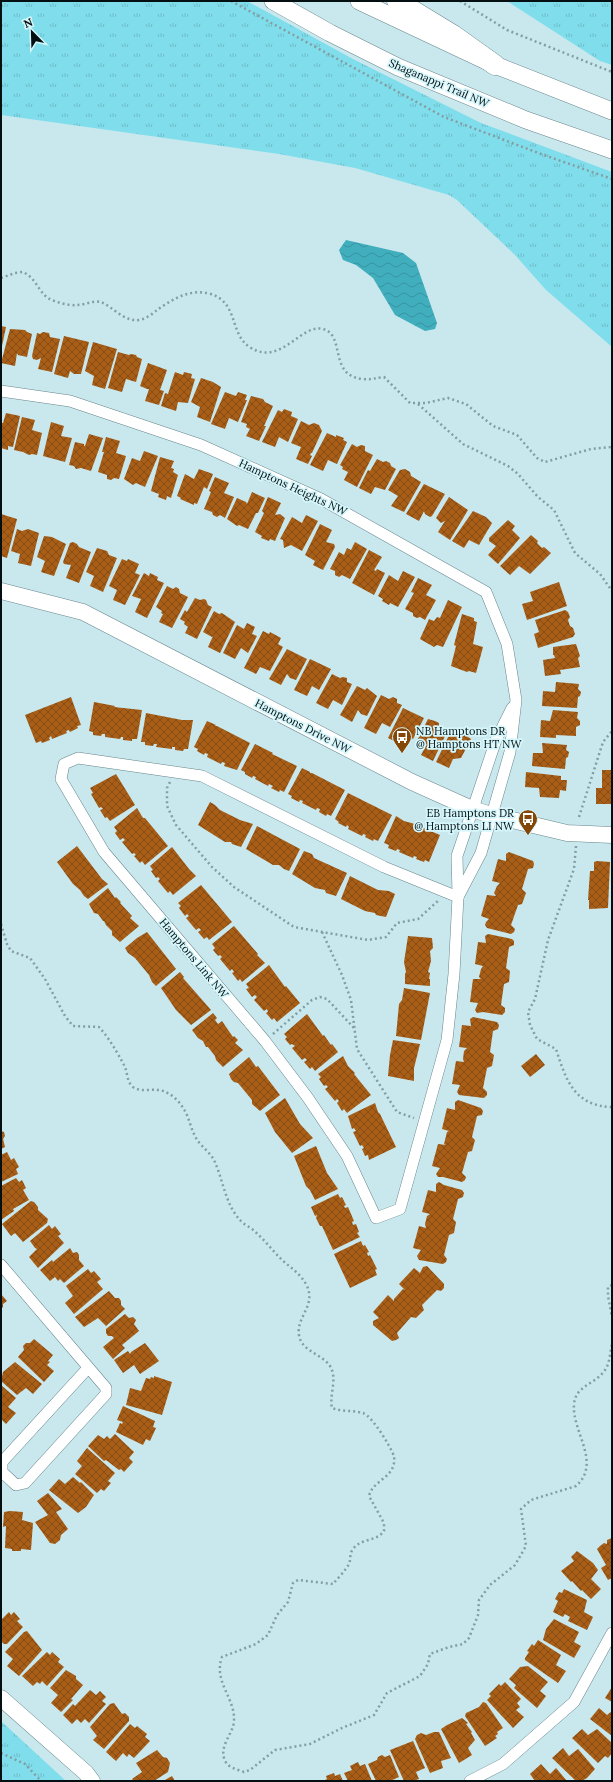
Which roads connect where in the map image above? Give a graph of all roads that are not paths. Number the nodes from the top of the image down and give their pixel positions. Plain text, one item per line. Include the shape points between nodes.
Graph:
1 (273, 1) edge
2 (359, 1) edge
3 (397, 1) edge
4 (495, 64) junction
5 (612, 111) edge
6 (612, 150) edge
7 (1, 391) edge
8 (1, 591) edge
9 (516, 700) junction
10 (472, 809) junction
11 (491, 815) junction
12 (612, 835) edge
13 (458, 897) junction
14 (1, 1265) edge
15 (88, 1368) junction
16 (612, 1633) edge
17 (1, 1698) edge
18 (92, 1781) edge
19 (470, 1781) edge

1 - 6 main road, Shaganappi Trail NW via 398,67 526,120
2 - 4 main road
3 - 4 highway
4 - 5 main road
7 - 9 street, Hamptons Heights NW via 70,401 201,445 321,499 486,592 507,644
8 - 10 street, Hamptons Drive NW via 83,612 412,782
9 - 10 street via 496,740
9 - 11 street, Hamptons Heights NW via 510,752
10 - 11 street, Hamptons Drive NW
10 - 13 street, Hamptons Link NW via 457,856
11 - 12 street, Hamptons Drive NW via 567,833
11 - 13 street, Hamptons Link NW via 481,853
13 - 13 street, Hamptons Link NW via 447,1040 400,1209 376,1218 347,1156 308,1098 265,1041 104,852 61,779 64,764 78,758 202,776 384,867
14 - 15 street
15 - 15 street via 2,1462 2,1472 16,1485 25,1483 106,1394 106,1388
16 - 19 street via 574,1702 503,1764
17 - 18 street

